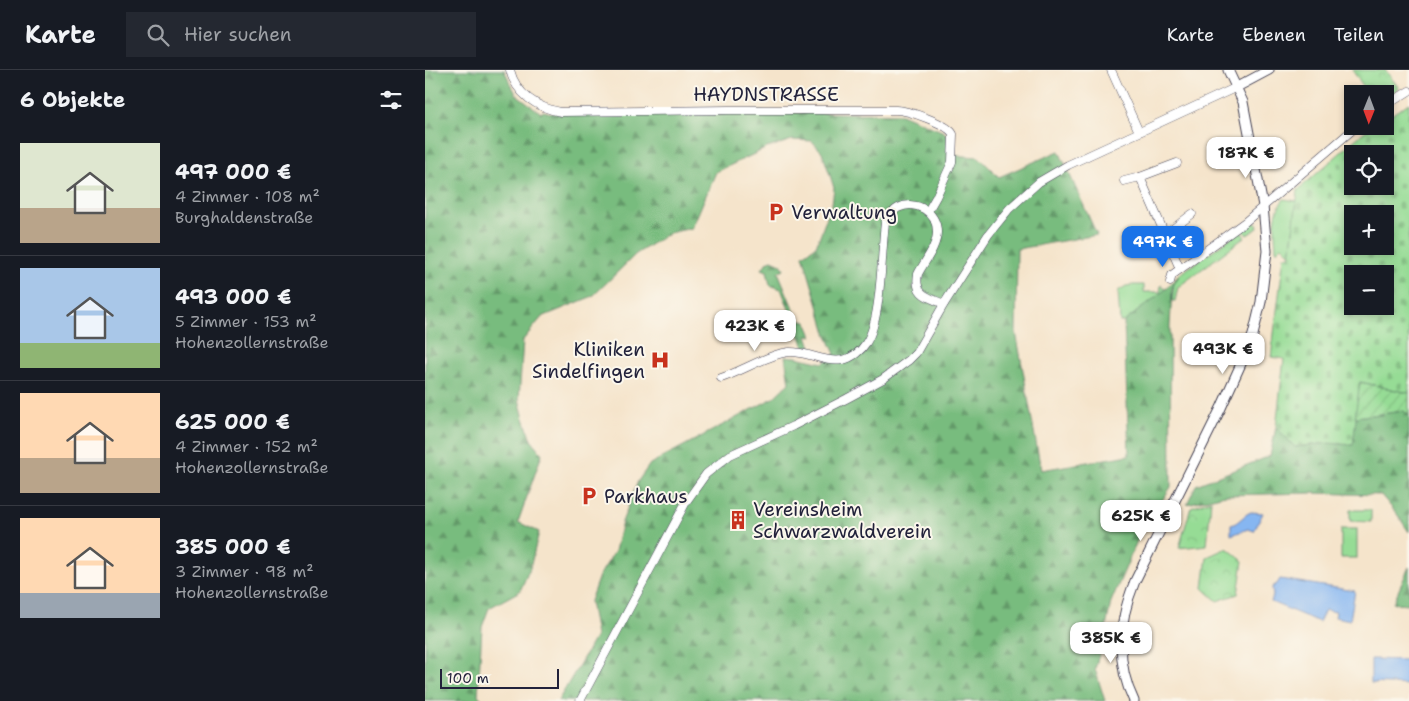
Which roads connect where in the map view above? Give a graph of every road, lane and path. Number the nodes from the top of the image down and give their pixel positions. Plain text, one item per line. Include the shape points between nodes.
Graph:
1 (510, 70) edge
2 (1111, 70) edge
3 (1228, 70) edge
4 (1269, 70) edge
5 (1237, 87) junction
6 (1409, 91) edge
7 (1394, 100) edge
8 (1139, 132) junction
9 (1347, 135) edge
10 (1177, 163) dead end
11 (1140, 177) junction
12 (1124, 181) dead end
13 (1263, 206) junction
14 (928, 211) junction
15 (1193, 214) dead end
16 (1165, 235) junction
17 (1180, 269) junction
18 (1170, 282) dead end
19 (944, 304) junction
20 (721, 378) dead end
21 (580, 701) edge
22 (1134, 701) edge

1 - 14 street, HAYDNSTRASSE via 513,81 527,97 547,109 561,112 909,111 948,128 953,134 952,162
2 - 8 street
3 - 5 street
4 - 5 street
5 - 8 street
5 - 13 street via 1243,102
6 - 7 street
8 - 19 street via 1068,165 1023,196 988,235
9 - 13 street
10 - 11 street
11 - 12 street
11 - 16 street
13 - 17 street
13 - 22 street via 1265,279 1253,334 1221,408 1135,581 1124,613 1121,649 1124,673
14 - 19 street via 936,223 937,238 918,274 917,287 926,297
14 - 20 street via 904,206 894,211 885,223 875,319 867,342 859,351 842,360 793,352 781,354
15 - 16 street
16 - 17 street
17 - 18 street via 1172,275
19 - 21 street via 916,353 899,368 793,426 743,448 706,474 686,502

